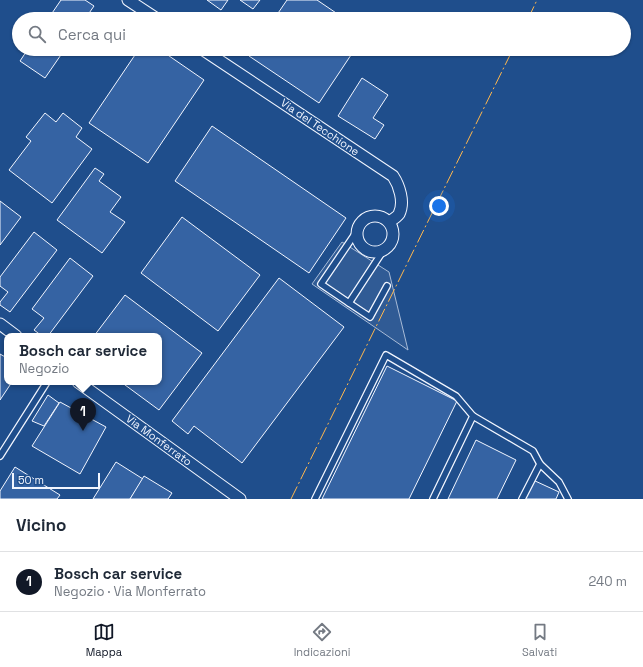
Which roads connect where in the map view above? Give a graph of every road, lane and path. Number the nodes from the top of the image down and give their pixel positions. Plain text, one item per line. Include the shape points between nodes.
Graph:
1 (128, 0) edge
2 (146, 12) edge
3 (213, 56) edge
4 (389, 222) junction
5 (357, 231) junction
6 (383, 251) junction
7 (387, 286) dead end
8 (349, 302) junction
9 (0, 324) edge
10 (12, 333) edge
11 (45, 385) edge
12 (82, 385) edge
13 (473, 416) junction
14 (0, 456) edge
15 (540, 464) junction
16 (240, 499) edge
17 (315, 499) edge
18 (432, 499) edge
19 (522, 499) edge
20 (568, 499) edge

1 - 2 street
3 - 4 street, Via del Tecchione via 393,176 398,184 401,206 398,215
4 - 5 street via 377,216 370,217 364,220
4 - 6 street via 392,228 392,241
5 - 6 street via 357,238 364,249 370,252
5 - 8 lane via 321,284
6 - 8 lane
7 - 8 lane via 370,316
9 - 10 street
11 - 14 lane
12 - 16 street, Via Monferrato
13 - 15 lane via 533,451
13 - 17 lane via 456,396 386,355
13 - 18 lane
15 - 19 lane
15 - 20 lane via 559,482

